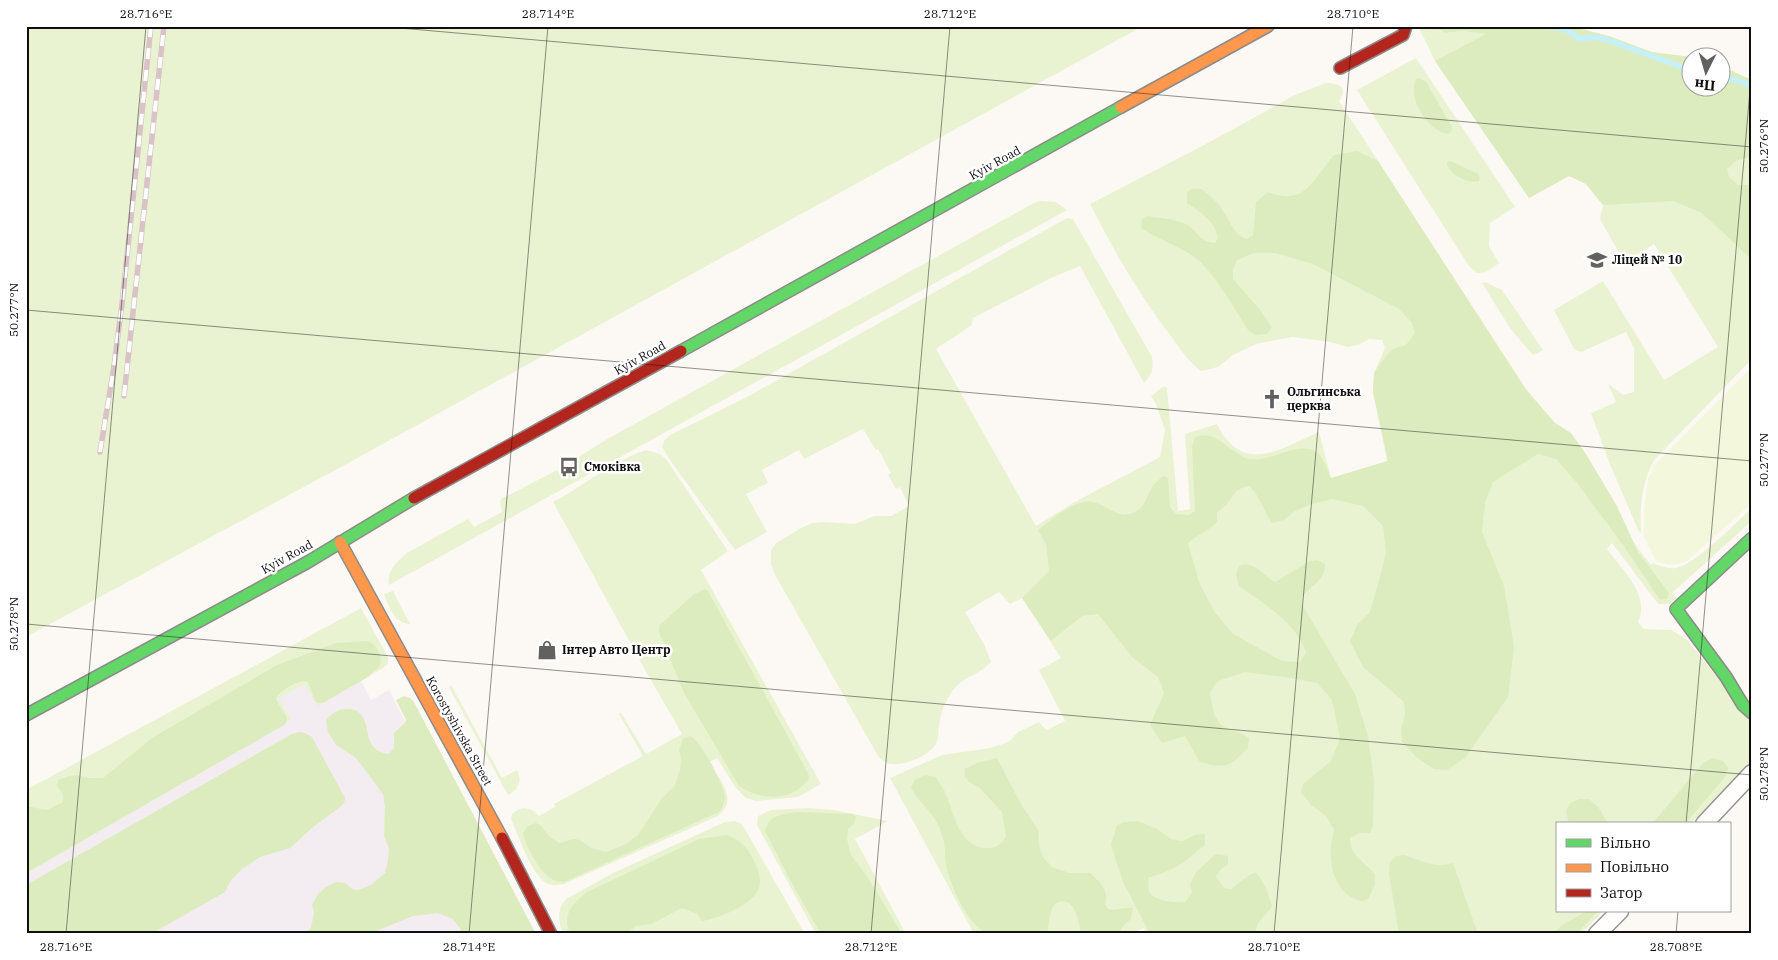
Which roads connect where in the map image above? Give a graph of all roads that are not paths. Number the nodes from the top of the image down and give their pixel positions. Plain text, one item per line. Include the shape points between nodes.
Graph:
1 (1268, 26) edge
2 (1406, 26) edge
3 (1340, 68) dead end
4 (1752, 538) edge
5 (340, 542) junction
6 (1752, 713) edge
7 (26, 715) edge
8 (1752, 773) edge
9 (1706, 822) edge
10 (1619, 912) edge
11 (551, 934) edge
12 (1597, 934) edge

1 - 5 main road, Kyiv Road
2 - 3 main road via 1403,35
4 - 6 main road via 1676,609 1743,705
5 - 7 main road, Kyiv Road
5 - 11 main road, Korostyshivska Street via 490,815
8 - 9 street
10 - 12 street

